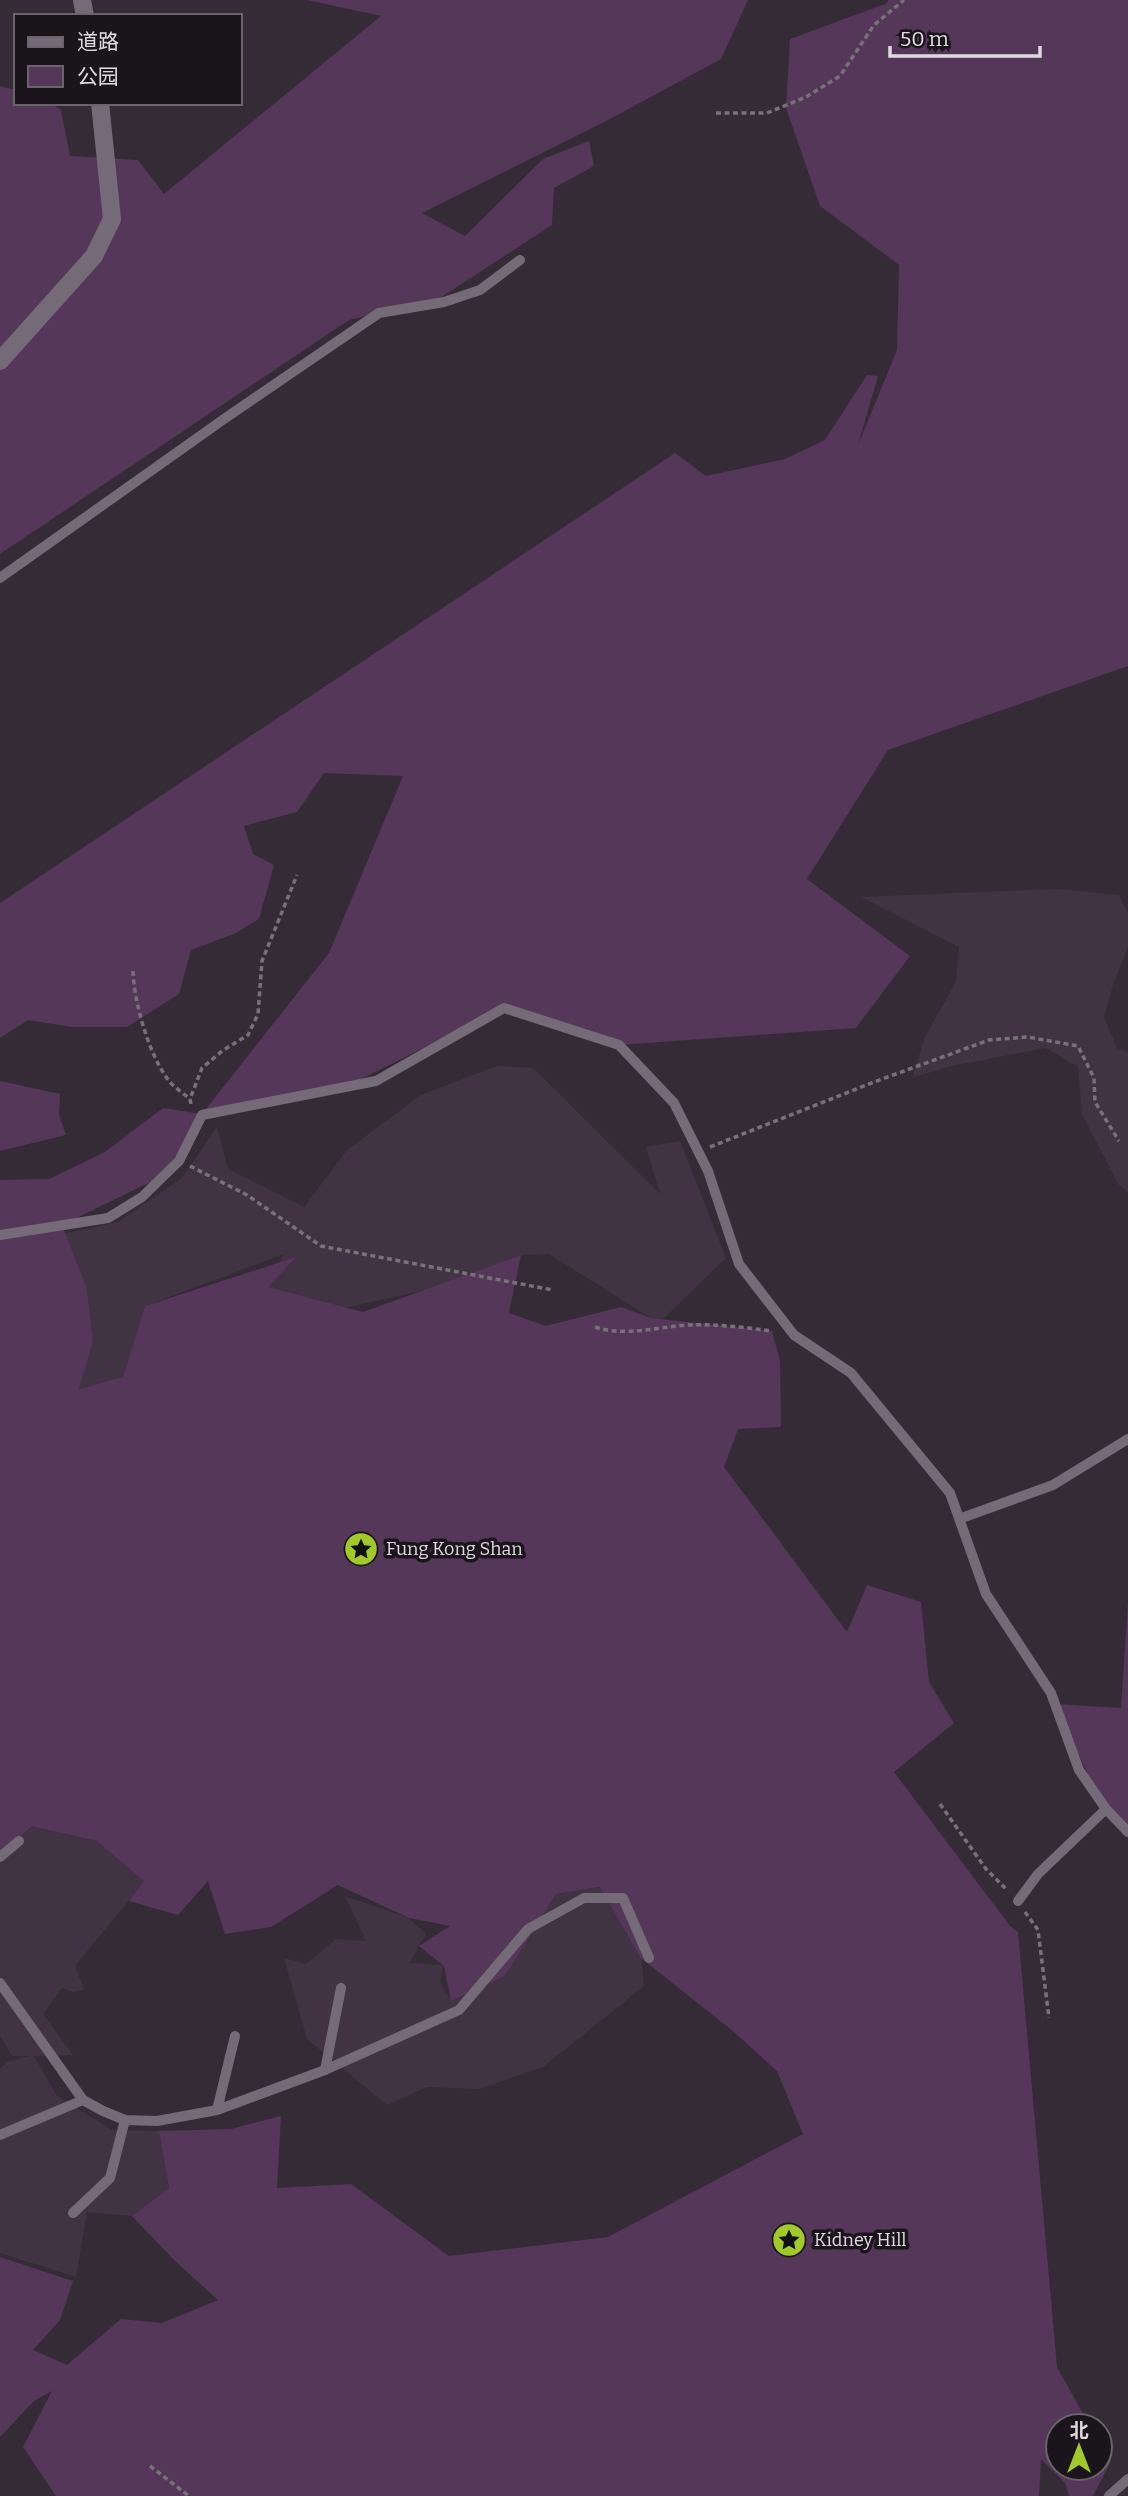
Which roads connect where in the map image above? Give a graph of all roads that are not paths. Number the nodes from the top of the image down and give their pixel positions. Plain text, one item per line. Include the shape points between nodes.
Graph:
1 (100, 105) edge
2 (520, 260) dead end
3 (0, 361) edge
4 (0, 578) edge
5 (0, 1235) edge
6 (1128, 1439) edge
7 (959, 1519) junction
8 (1106, 1809) junction
9 (1128, 1832) edge
10 (19, 1841) dead end
11 (0, 1857) edge
12 (1018, 1901) road end
13 (649, 1958) dead end
14 (0, 1983) edge
15 (341, 1988) dead end
16 (235, 2036) dead end
17 (325, 2070) junction
18 (83, 2100) junction
19 (217, 2110) junction
20 (125, 2120) junction
21 (0, 2135) edge
22 (73, 2213) dead end
23 (1128, 2479) edge
24 (1109, 2496) edge

1 - 3 street via 112,219 94,256
2 - 4 lane via 480,290 444,302 379,313
5 - 7 lane via 108,1218 142,1197 179,1161 202,1115 376,1080 504,1008 619,1045 674,1103 708,1171 739,1264 794,1335 851,1373 950,1493
6 - 7 lane via 1053,1485
7 - 8 lane via 986,1594 1051,1693 1079,1770
8 - 9 lane
8 - 12 lane via 1038,1874
10 - 11 lane
13 - 17 lane via 623,1898 584,1898 528,1929 459,2010
14 - 18 lane
15 - 17 lane
16 - 19 lane
17 - 19 lane
18 - 20 lane
18 - 21 lane
19 - 20 lane via 157,2121
20 - 22 lane via 110,2178
23 - 24 lane

